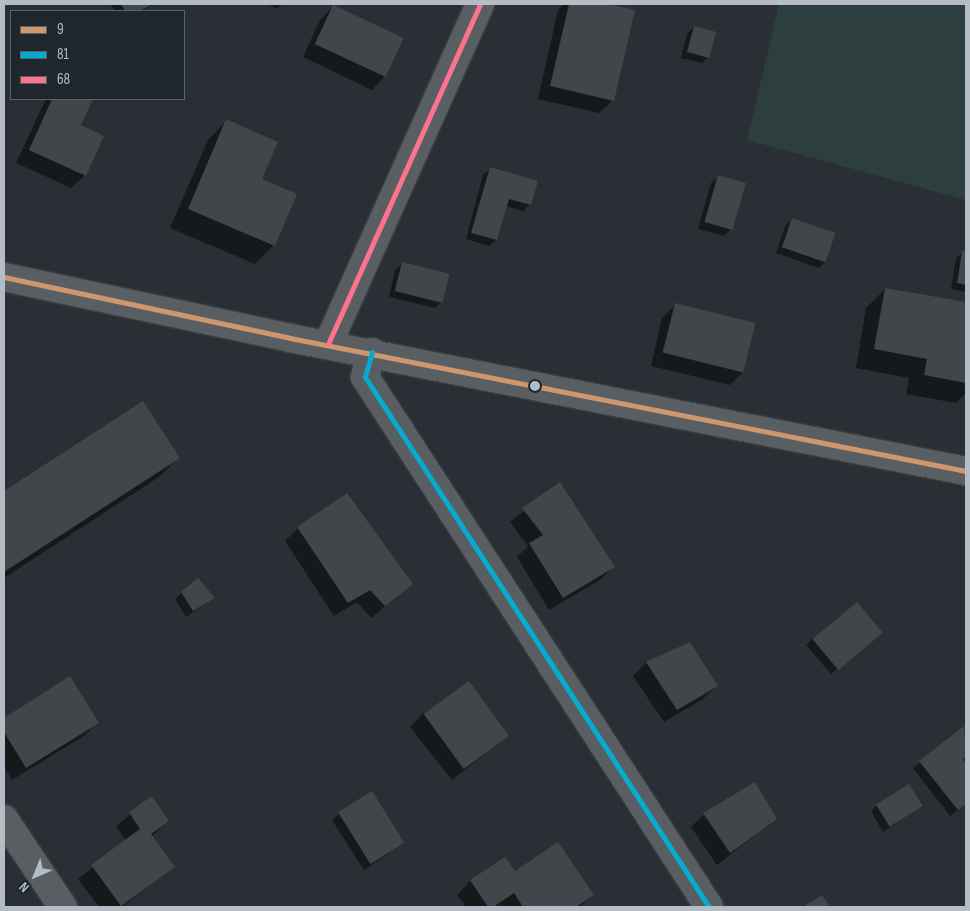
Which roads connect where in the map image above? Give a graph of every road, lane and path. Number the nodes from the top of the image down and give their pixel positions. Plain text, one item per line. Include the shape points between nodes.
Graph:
1 (480, 4) edge
2 (4, 277) edge
3 (328, 344) junction
4 (372, 352) junction
5 (966, 471) edge
6 (4, 819) edge
7 (63, 907) edge
8 (709, 907) edge

1 - 3 street
2 - 3 street
3 - 4 street
4 - 5 street
4 - 8 street via 365,378
6 - 7 street

